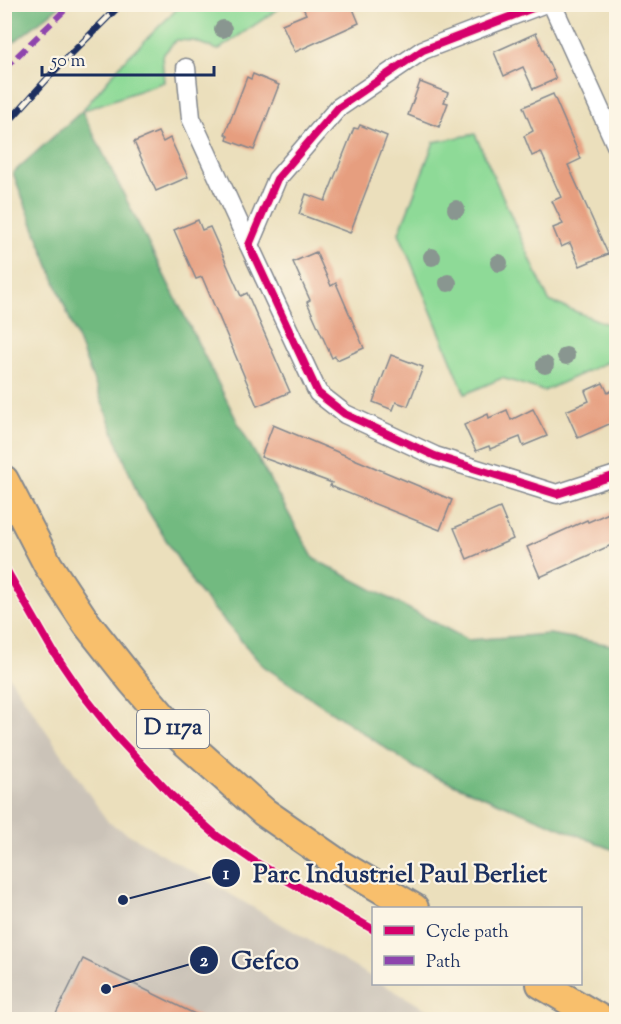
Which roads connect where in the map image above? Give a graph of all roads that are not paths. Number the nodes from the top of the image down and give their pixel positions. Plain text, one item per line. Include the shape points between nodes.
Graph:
1 (543, 4) edge
2 (552, 4) edge
3 (186, 68) dead end
4 (616, 145) edge
5 (249, 245) junction
6 (616, 475) edge
7 (4, 480) edge
8 (411, 907) edge
9 (543, 985) edge
10 (602, 1020) edge

1 - 5 street via 423,50 338,108 278,179
2 - 4 street
3 - 5 street via 191,118
5 - 6 street via 318,393 345,414 435,456 557,494
7 - 8 main road, D 117a via 48,565 87,624 181,738 264,812
9 - 10 main road

